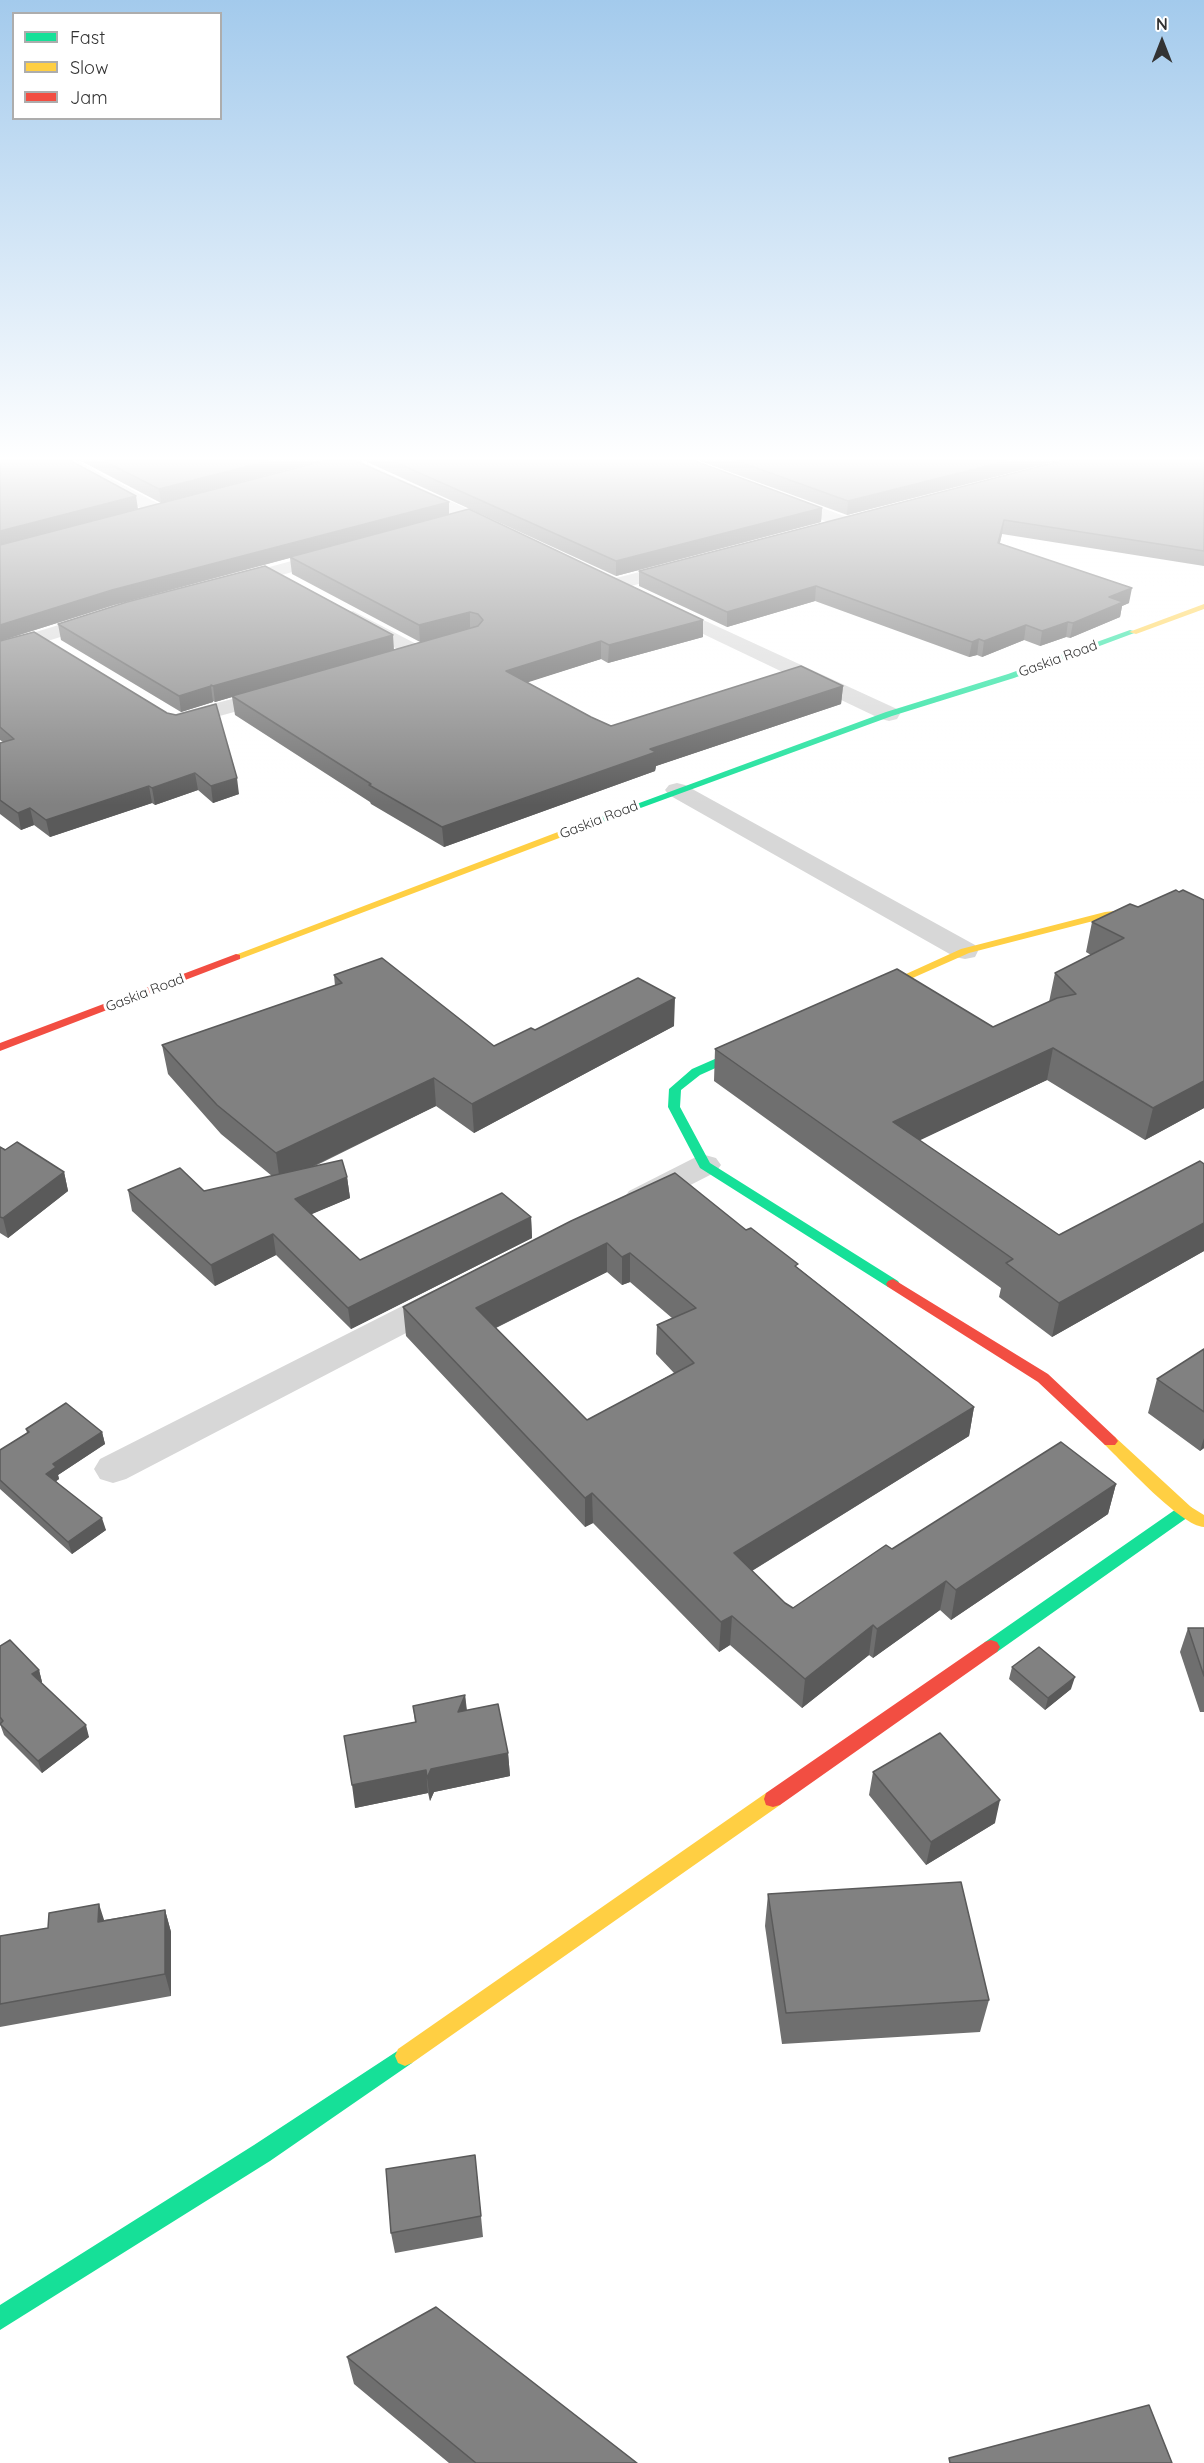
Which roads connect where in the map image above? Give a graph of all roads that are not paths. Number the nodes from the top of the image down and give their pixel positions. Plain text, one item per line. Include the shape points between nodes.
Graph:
1 (257, 576) edge
2 (279, 576) edge
3 (598, 576) edge
4 (647, 576) edge
5 (292, 584) edge
6 (615, 584) junction
7 (214, 587) edge
8 (334, 606) edge
9 (1204, 606) edge
10 (122, 611) edge
11 (39, 637) junction
12 (439, 646) edge
13 (59, 649) edge
14 (0, 650) edge
15 (417, 652) junction
16 (395, 658) edge
17 (295, 688) edge
18 (158, 710) edge
19 (889, 714) junction
20 (677, 790) junction
21 (1204, 908) edge
22 (965, 951) junction
23 (857, 999) edge
24 (771, 1038) edge
25 (0, 1047) edge
26 (705, 1165) junction
27 (610, 1214) edge
28 (472, 1284) edge
29 (112, 1469) dead end
30 (1185, 1511) junction
31 (1204, 1522) edge
32 (0, 2318) edge

1 - 7 street
2 - 5 street
3 - 6 street
4 - 6 street
6 - 19 street
8 - 15 street
9 - 19 street, Gaskia Road via 1011,676
10 - 11 street
11 - 13 street
11 - 14 street
12 - 15 street
15 - 16 street
17 - 18 street via 178,722
19 - 20 street, Gaskia Road
20 - 22 street
20 - 25 street, Gaskia Road
21 - 22 street via 1105,915
22 - 23 street
24 - 26 street via 696,1072 675,1089 674,1107
26 - 27 street
26 - 30 street via 1043,1378
28 - 29 street
30 - 31 street
30 - 32 street via 395,2063 262,2153

